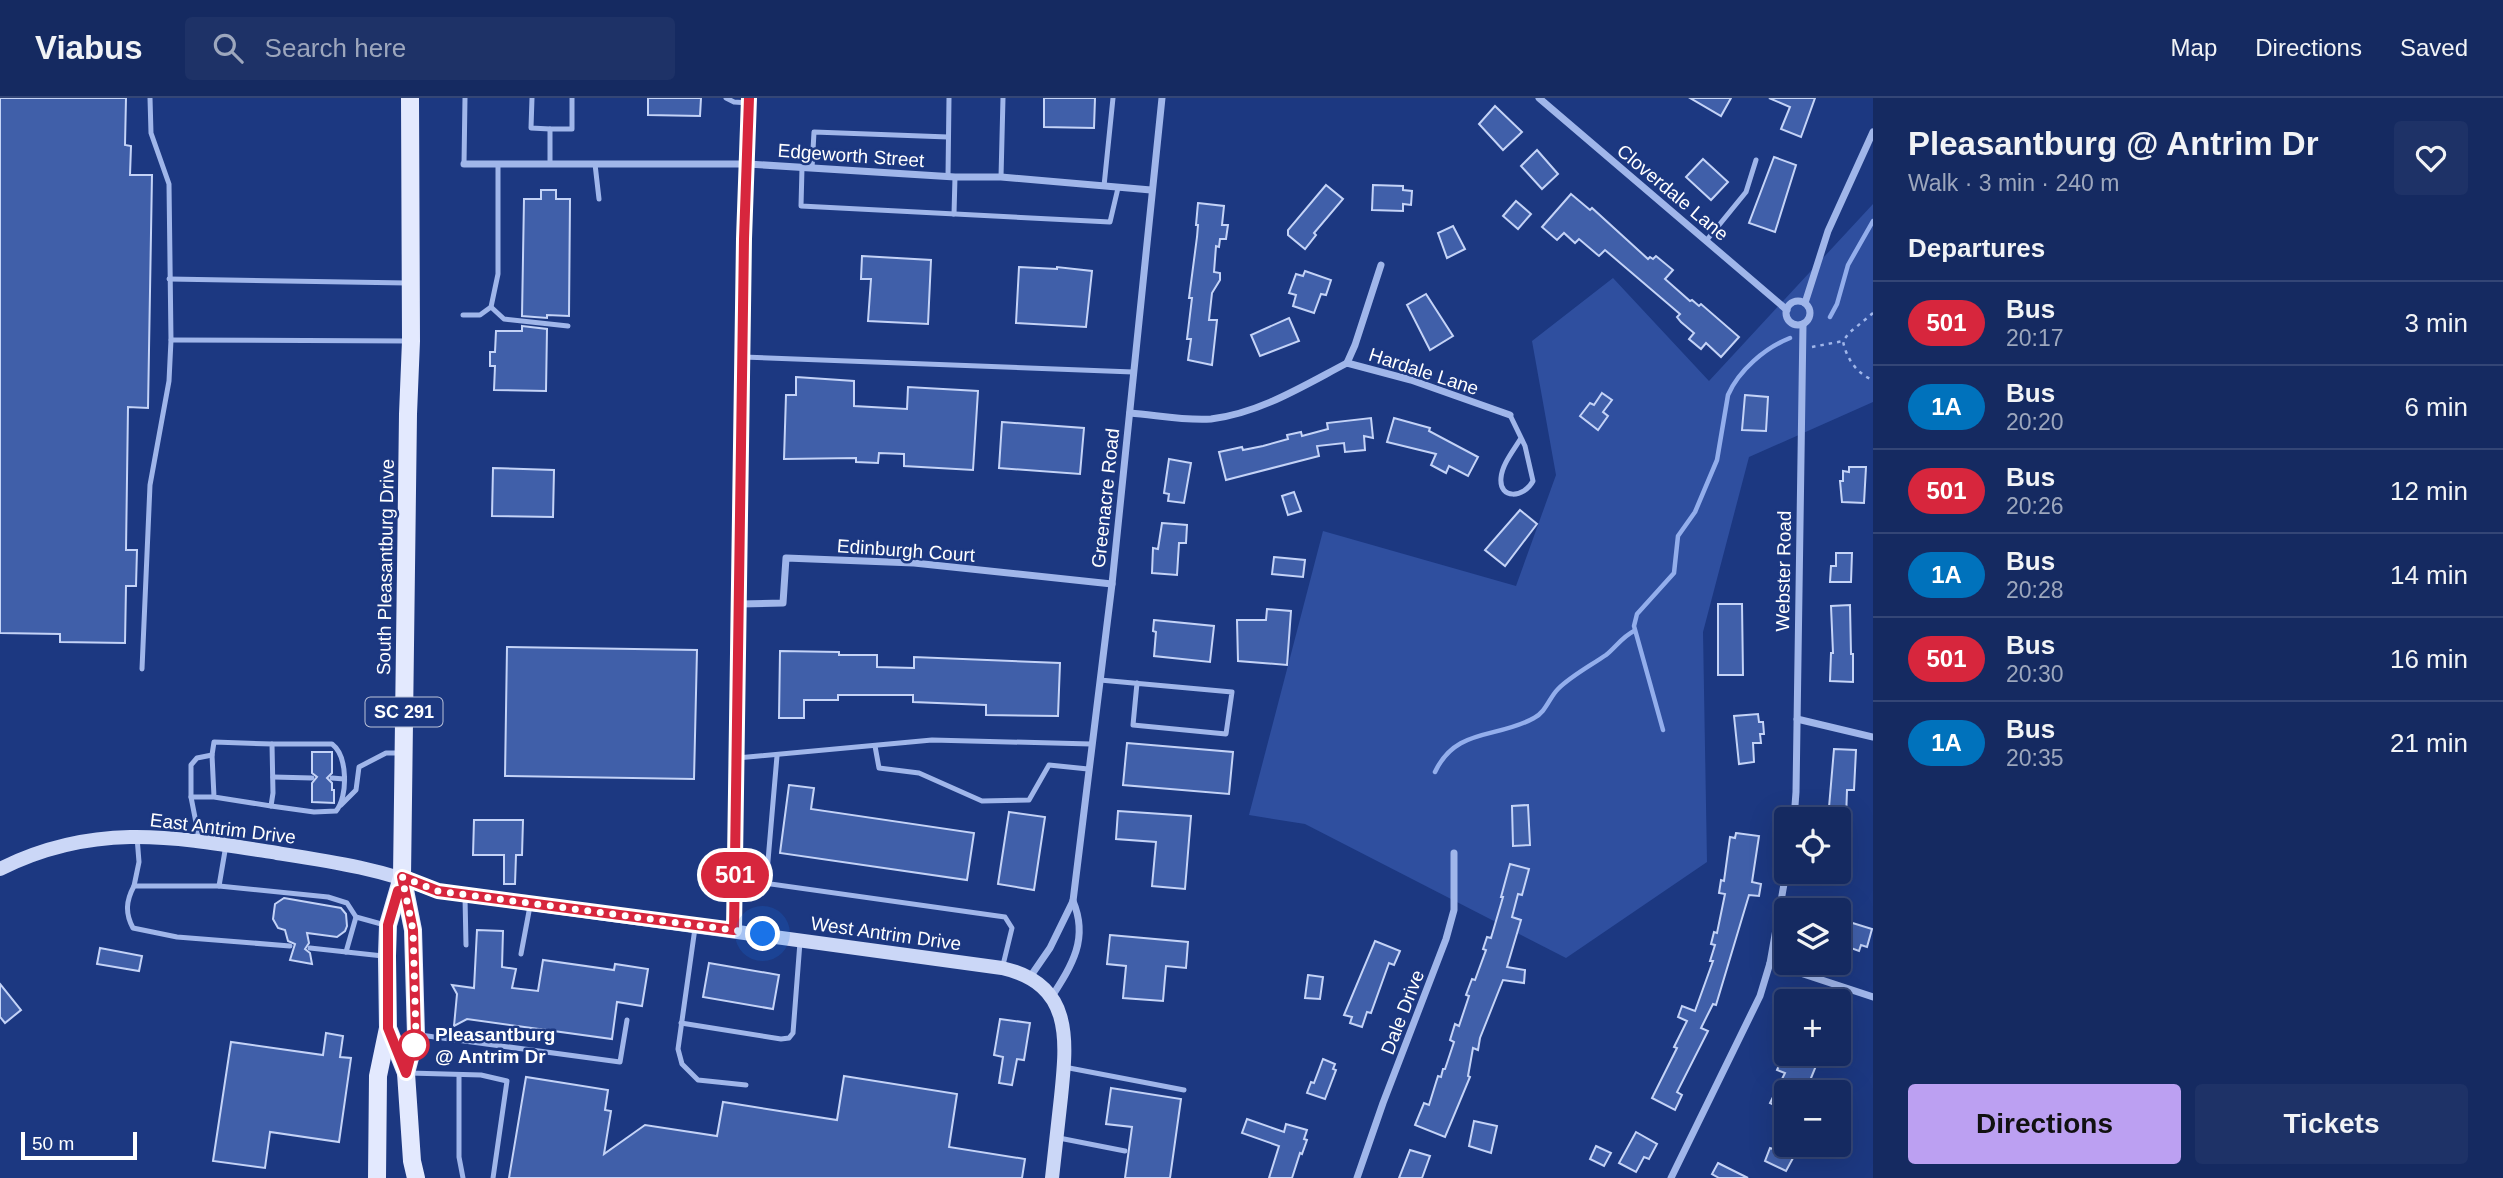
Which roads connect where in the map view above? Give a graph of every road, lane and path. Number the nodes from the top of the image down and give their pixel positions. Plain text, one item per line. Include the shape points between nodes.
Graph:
1 (150, 98) edge
2 (410, 98) edge
3 (465, 98) edge
4 (532, 98) edge
5 (572, 98) edge
6 (726, 98) edge
7 (948, 98) edge
8 (1003, 98) edge
9 (1113, 98) edge
10 (1162, 98) edge
11 (1539, 98) edge
12 (749, 101) edge
13 (550, 129) junction
14 (1873, 132) edge
15 (948, 137) junction
16 (1756, 160) dead end
17 (464, 164) joint
18 (498, 164) junction
19 (550, 164) junction
20 (594, 164) junction
21 (748, 164) junction
22 (802, 167) junction
23 (812, 168) junction
24 (951, 177) junction
25 (1001, 177) junction
26 (1104, 186) junction
27 (1118, 188) junction
28 (1151, 190) junction
29 (599, 199) dead end
30 (954, 214) junction
31 (1706, 241) junction
32 (1381, 265) dead end
33 (169, 279) junction
34 (410, 284) junction
35 (1805, 303) junction
36 (491, 307) junction
37 (1787, 310) junction
38 (1873, 313) edge
39 (463, 315) dead end
40 (1804, 324) junction
41 (568, 326) dead end
42 (171, 340) junction
43 (411, 341) junction
44 (1843, 341) junction
45 (1803, 349) junction
46 (743, 357) junction
47 (1347, 363) junction
48 (1133, 372) junction
49 (1873, 380) edge
50 (1130, 413) junction
51 (1510, 415) joint
52 (1521, 438) junction
53 (1112, 584) junction
54 (740, 604) junction
55 (142, 669) dead end
56 (1100, 680) junction
57 (1137, 684) junction
58 (1797, 719) junction
59 (1873, 737) edge
60 (272, 744) junction
61 (1091, 744) junction
62 (875, 746) junction
63 (404, 753) junction
64 (212, 755) junction
65 (776, 756) junction
66 (737, 758) junction
67 (1088, 769) junction
68 (273, 777) junction
69 (312, 778) dead end
70 (332, 778) dead end
71 (344, 779) junction
72 (191, 797) junction
73 (214, 797) junction
74 (341, 805) junction
75 (271, 806) junction
76 (1794, 807) edge
77 (136, 836) junction
78 (200, 841) junction
79 (226, 845) junction
80 (1454, 853) dead end
81 (0, 869) edge
82 (402, 877) junction
83 (735, 878) junction
84 (766, 884) junction
85 (1784, 884) edge
86 (134, 886) junction
87 (219, 886) junction
88 (465, 894) junction
89 (1073, 901) junction
90 (530, 903) junction
91 (356, 917) junction
92 (388, 925) junction
93 (696, 925) junction
94 (734, 930) junction
95 (801, 940) junction
96 (290, 946) dead end
97 (466, 946) dead end
98 (310, 948) dead end
99 (346, 952) junction
100 (521, 954) dead end
101 (387, 956) junction
102 (1770, 963) junction
103 (1002, 968) junction
104 (1030, 976) junction
105 (1873, 997) edge
106 (1051, 998) junction
107 (627, 1020) dead end
108 (681, 1023) junction
109 (388, 1028) junction
110 (416, 1035) junction
111 (1064, 1068) junction
112 (406, 1073) junction
113 (459, 1076) junction
114 (746, 1085) dead end
115 (1184, 1090) dead end
116 (1056, 1137) junction
117 (1125, 1151) dead end
118 (412, 1172) edge
119 (377, 1178) edge
120 (463, 1178) edge
121 (493, 1178) edge
122 (1052, 1178) edge
123 (1357, 1178) edge
124 (1671, 1178) edge

1 - 33 lane via 151,133 169,184
2 - 34 main road, South Pleasantburg Drive / SC 291
3 - 17 lane
4 - 13 lane via 531,128
5 - 13 lane via 572,129
6 - 12 lane
7 - 15 lane
8 - 25 lane
9 - 26 lane
10 - 28 street, Greenacre Road
11 - 31 street, Cloverdale Lane
12 - 21 street
13 - 19 lane
14 - 35 street via 1828,231
15 - 23 lane via 814,132
15 - 24 lane
16 - 31 lane via 1745,191
17 - 18 street, Edgeworth Street
18 - 19 street, Edgeworth Street
18 - 36 lane via 498,274
19 - 20 street, Edgeworth Street
20 - 21 street, Edgeworth Street
20 - 29 lane
21 - 22 street, Edgeworth Street
21 - 46 street
22 - 23 street, Edgeworth Street
22 - 30 lane via 802,206
23 - 24 street, Edgeworth Street
24 - 25 street, Edgeworth Street
24 - 30 lane
25 - 26 street, Edgeworth Street
26 - 27 street, Edgeworth Street
27 - 28 street, Edgeworth Street
27 - 30 lane via 1110,222
28 - 48 street, Greenacre Road
31 - 37 street, Cloverdale Lane
32 - 47 street
33 - 34 lane
33 - 42 lane
34 - 43 main road, South Pleasantburg Drive / SC 291
35 - 37 street via 1794,302
35 - 40 street via 1810,315
36 - 39 lane via 480,315
36 - 41 lane via 504,319
37 - 40 street via 1790,321
38 - 44 path
40 - 45 street, Webster Road
42 - 43 lane
42 - 55 lane via 169,381 150,485
43 - 63 main road, South Pleasantburg Drive / SC 291
44 - 45 path
44 - 49 path via 1854,365
45 - 58 street, Webster Road
46 - 48 lane
46 - 54 street
47 - 50 street, Hardale Lane via 1264,406 1234,414 1209,419
47 - 51 street, Hardale Lane
48 - 50 street, Greenacre Road
50 - 53 street, Greenacre Road
51 - 52 lane
52 - 52 lane via 1533,481 1529,489 1512,495 1500,481
53 - 54 street, Edinburgh Court via 914,564 786,558 783,603
53 - 56 street, Greenacre Road
54 - 66 street
56 - 57 lane
56 - 61 street, Greenacre Road
57 - 57 lane via 1232,692 1226,734 1133,725
58 - 59 street
58 - 76 street, Webster Road
60 - 64 lane via 214,742
60 - 68 lane
60 - 71 lane via 332,744 345,764
61 - 62 lane via 932,740
61 - 67 street, Greenacre Road
62 - 65 lane
62 - 67 lane via 879,768 919,774 982,801 1029,800 1049,765
63 - 74 lane via 386,753 359,766 356,790
63 - 82 main road, South Pleasantburg Drive / SC 291
64 - 72 lane via 197,758 191,765
64 - 73 lane
65 - 66 lane
65 - 84 lane
66 - 83 street
67 - 89 street, Greenacre Road
68 - 69 lane
68 - 75 lane
70 - 71 lane
71 - 74 lane
72 - 73 lane
72 - 78 lane
73 - 75 lane
74 - 75 lane via 329,813
77 - 78 street, East Antrim Drive
77 - 81 street, East Antrim Drive via 78,841
77 - 86 lane via 139,862
78 - 79 street, East Antrim Drive
79 - 82 street, East Antrim Drive
79 - 87 lane
80 - 123 street, Dale Drive via 1454,910 1446,939
82 - 88 street, West Antrim Drive via 438,891
82 - 92 main road, South Pleasantburg Drive / SC 291
82 - 110 main road, SC 291 via 413,930
83 - 84 lane
83 - 94 street
84 - 103 lane via 1005,917 1012,928
85 - 102 street
86 - 87 lane
86 - 96 lane via 127,900 133,928 177,937
87 - 91 lane via 328,897 346,903
88 - 90 street, West Antrim Drive
88 - 97 lane
89 - 104 street, Greenacre Road
89 - 106 street, Greenacre Road via 1080,918 1077,948
90 - 93 street, West Antrim Drive
90 - 100 lane
91 - 92 lane
91 - 99 lane
92 - 101 main road, South Pleasantburg Drive / SC 291
93 - 94 street, West Antrim Drive
93 - 108 lane
94 - 95 street, West Antrim Drive
95 - 103 street, West Antrim Drive
95 - 108 lane via 789,1038
98 - 99 lane
99 - 101 lane
101 - 109 main road, South Pleasantburg Drive / SC 291
102 - 105 street
102 - 124 street via 1749,1022
103 - 104 street, West Antrim Drive
104 - 106 street
106 - 111 street via 1065,1033
107 - 110 lane via 620,1062
108 - 114 lane via 678,1049 691,1075 698,1080
109 - 112 main road, South Pleasantburg Drive / SC 291
109 - 119 main road via 378,1076
110 - 112 main road, SC 291
111 - 115 lane
111 - 116 street
112 - 113 lane
112 - 118 main road, SC 291
113 - 120 lane
113 - 121 lane via 507,1081
116 - 117 lane
116 - 122 street

